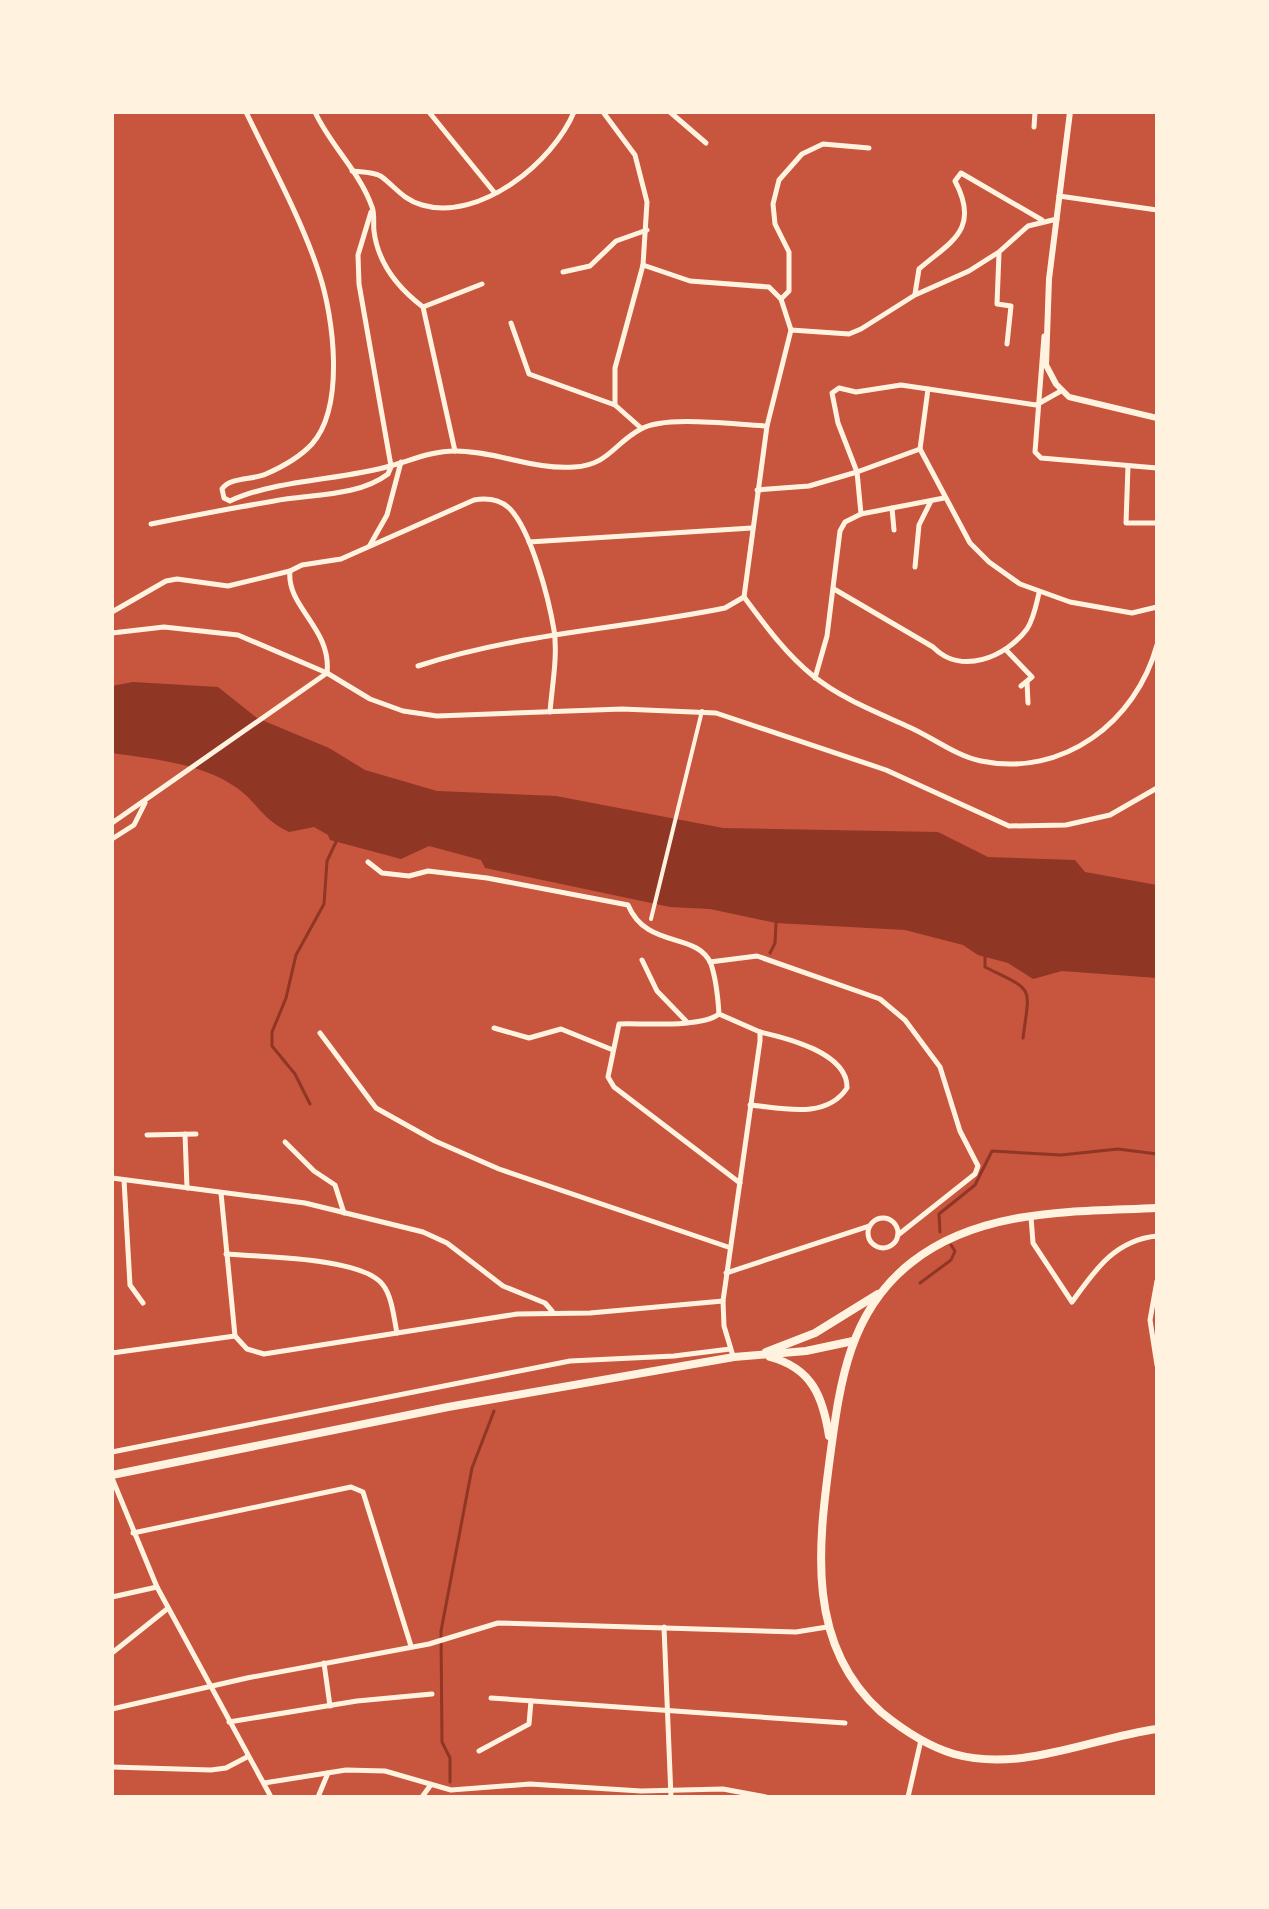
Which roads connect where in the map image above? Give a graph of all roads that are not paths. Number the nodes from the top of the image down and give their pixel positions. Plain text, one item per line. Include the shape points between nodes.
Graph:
1 (246, 112) edge
2 (315, 112) edge
3 (429, 112) edge
4 (574, 112) edge
5 (603, 112) edge
6 (670, 112) edge
7 (1035, 112) edge
8 (1070, 112) edge
9 (1034, 127) dead end
10 (706, 143) dead end
11 (869, 148) dead end
12 (351, 170) junction
13 (494, 192) junction
14 (1059, 196) junction
15 (373, 208) junction
16 (1157, 210) edge
17 (1057, 219) junction
18 (1042, 220) junction
19 (647, 230) junction
20 (999, 252) junction
21 (643, 265) junction
22 (563, 272) dead end
23 (482, 284) dead end
24 (915, 295) junction
25 (781, 299) junction
26 (423, 307) junction
27 (511, 323) dead end
28 (791, 330) junction
29 (1045, 331) junction
30 (1007, 344) dead end
31 (928, 389) junction
32 (1061, 391) junction
33 (615, 405) junction
34 (1036, 405) junction
35 (1157, 418) edge
36 (767, 426) junction
37 (641, 428) junction
38 (920, 449) junction
39 (455, 451) junction
40 (401, 462) junction
41 (391, 466) junction
42 (1128, 466) junction
43 (1157, 468) edge
44 (857, 472) junction
45 (757, 490) junction
46 (944, 498) junction
47 (930, 502) junction
48 (892, 508) junction
49 (861, 514) junction
50 (1157, 523) edge
51 (151, 524) dead end
52 (752, 528) junction
53 (894, 530) dead end
54 (529, 542) junction
55 (369, 546) junction
56 (915, 567) dead end
57 (290, 571) junction
58 (834, 589) junction
59 (1039, 593) junction
60 (744, 597) junction
61 (1157, 607) edge
62 (112, 612) edge
63 (112, 633) edge
64 (554, 633) junction
65 (1157, 645) edge
66 (1006, 650) junction
67 (418, 666) dead end
68 (327, 673) junction
69 (815, 678) junction
70 (1028, 703) dead end
71 (702, 711) junction
72 (550, 712) junction
73 (1157, 788) edge
74 (145, 802) junction
75 (112, 823) edge
76 (112, 839) edge
77 (368, 862) dead end
78 (651, 919) dead end
79 (642, 960) dead end
80 (710, 962) junction
81 (719, 1014) junction
82 (687, 1022) junction
83 (494, 1028) dead end
84 (760, 1032) junction
85 (320, 1033) dead end
86 (613, 1050) junction
87 (750, 1105) junction
88 (185, 1134) junction
89 (196, 1134) dead end
90 (147, 1135) dead end
91 (285, 1142) dead end
92 (112, 1178) edge
93 (124, 1180) junction
94 (740, 1183) junction
95 (187, 1188) junction
96 (221, 1193) junction
97 (1157, 1208) edge
98 (344, 1213) junction
99 (1031, 1216) junction
100 (869, 1226) junction
101 (898, 1235) junction
102 (1157, 1236) edge
103 (728, 1247) junction
104 (226, 1254) junction
105 (726, 1273) junction
106 (1157, 1281) edge
107 (884, 1289) junction
108 (723, 1301) junction
109 (143, 1303) dead end
110 (552, 1311) junction
111 (397, 1333) junction
112 (235, 1336) junction
113 (853, 1341) junction
114 (112, 1353) edge
115 (732, 1353) junction
116 (758, 1355) junction
117 (1157, 1365) edge
118 (831, 1449) junction
119 (112, 1452) edge
120 (112, 1476) edge
121 (133, 1533) junction
122 (157, 1587) junction
123 (112, 1597) edge
124 (167, 1609) junction
125 (664, 1627) junction
126 (827, 1627) junction
127 (411, 1646) junction
128 (112, 1653) edge
129 (324, 1663) junction
130 (211, 1687) junction
131 (432, 1694) dead end
132 (491, 1698) dead end
133 (531, 1701) junction
134 (330, 1706) junction
135 (112, 1709) edge
136 (669, 1710) junction
137 (229, 1722) junction
138 (845, 1723) dead end
139 (1157, 1729) edge
140 (921, 1740) junction
141 (479, 1751) dead end
142 (247, 1757) junction
143 (112, 1767) edge
144 (328, 1773) junction
145 (264, 1783) junction
146 (430, 1786) junction
147 (671, 1789) junction
148 (452, 1794) edge
149 (271, 1797) edge
150 (318, 1797) edge
151 (422, 1797) edge
152 (671, 1797) edge
153 (766, 1797) edge
154 (908, 1797) edge

1 - 41 street via 319,272 333,396 321,431 304,451 263,476 228,482 222,494 230,501
2 - 12 street
3 - 13 street
4 - 13 street via 554,149 535,168
5 - 19 street via 635,155 647,202
6 - 10 street
7 - 9 street
8 - 14 street
11 - 25 street via 823,144 802,154 779,180 775,224 789,252 789,291
12 - 13 street via 381,175 401,196 428,207 450,208
12 - 15 street
14 - 16 street
14 - 17 street
15 - 26 street via 377,247 387,270
15 - 41 street via 358,255 359,284
17 - 18 street
17 - 29 street
18 - 20 street
18 - 24 street via 961,173 955,181 963,201 960,229 942,254 919,269
19 - 21 street
19 - 22 street via 616,241 590,266
20 - 24 street
20 - 30 street via 997,304 1011,306
21 - 25 street via 690,281 769,287
21 - 33 street via 615,368
23 - 26 street
24 - 28 street via 849,334
25 - 28 street
26 - 39 street
27 - 33 street via 529,374
28 - 36 street
29 - 32 street via 1046,365
29 - 34 street
31 - 34 street
31 - 38 street
31 - 44 street via 835,389 832,401
32 - 34 street
32 - 35 street via 1081,402
33 - 37 street
34 - 42 street via 1035,452 1041,458
36 - 37 street via 672,423
36 - 45 street
37 - 39 street via 604,460 577,467 526,465
38 - 44 street
38 - 46 street
39 - 40 street
40 - 41 street
40 - 55 street via 387,515
41 - 51 street via 384,477 325,495
42 - 43 street
42 - 50 street via 1126,523
44 - 45 street via 809,486
44 - 49 street
45 - 52 street
46 - 47 street
46 - 59 street via 970,543 989,562
47 - 48 street
47 - 56 street via 919,525
48 - 49 street
48 - 53 street
49 - 58 street via 840,531
52 - 54 street
52 - 60 street
54 - 55 street via 511,510 485,499
54 - 64 street
55 - 57 street
57 - 62 street via 228,586 166,581
57 - 68 street via 291,591 324,643
58 - 66 street via 945,658 979,661
58 - 69 street
59 - 61 street via 1132,613
59 - 66 street via 1028,628
60 - 64 street via 725,608 685,616
60 - 69 street via 777,641
63 - 68 street via 164,627 238,635
64 - 67 street
64 - 72 street
65 - 69 street via 1140,687 1119,719 1079,746 1028,761 980,761
66 - 70 street via 1032,677 1024,684
68 - 72 street via 353,691 403,711 437,716
68 - 74 street
71 - 72 street
71 - 73 street via 886,770 1009,826 1066,825 1110,815
71 - 78 street
74 - 75 street
74 - 76 street via 134,825
77 - 80 street via 382,873 409,876 428,871 487,878 628,905 645,930 691,946
79 - 82 street via 657,991
80 - 81 street
80 - 101 street via 757,956 880,999 905,1020 940,1067 960,1131 978,1166 975,1174
81 - 82 street
81 - 84 street
82 - 86 street via 619,1024
83 - 86 street via 529,1038 561,1029
84 - 87 street
84 - 87 street via 803,1043 839,1066 847,1088 816,1109
85 - 103 street via 376,1108 435,1141 499,1169
86 - 94 street via 608,1077 614,1087
87 - 94 street
88 - 89 street
88 - 90 street
88 - 95 street
91 - 98 street via 335,1185
92 - 93 street
93 - 95 street
93 - 109 street via 130,1285
94 - 103 street
95 - 96 street
96 - 98 street
96 - 104 street
97 - 99 main road
98 - 110 street via 447,1243 503,1286
99 - 102 street via 1033,1243 1072,1302 1110,1253
99 - 107 main road via 942,1243
100 - 101 street via 888,1219
100 - 101 street via 869,1240 880,1249 894,1245
100 - 105 street
103 - 105 street
104 - 111 street via 370,1273 385,1286
104 - 112 street
105 - 108 street
106 - 117 street via 1150,1320
107 - 113 main road
107 - 116 main road via 815,1333
108 - 110 street via 590,1313
108 - 115 street
110 - 111 street
111 - 112 street via 264,1354 247,1349
112 - 114 street
113 - 116 main road
113 - 118 main road via 839,1387
115 - 116 main road
115 - 119 street via 570,1361
115 - 120 main road
116 - 118 main road via 787,1362 818,1391
118 - 126 main road via 820,1566
120 - 121 street
121 - 122 street
121 - 127 street via 351,1487 363,1492
122 - 123 street
122 - 124 street
124 - 128 street
124 - 130 street
125 - 126 street via 796,1632
125 - 127 street via 498,1623
125 - 136 street
126 - 140 main road via 860,1689 889,1719
127 - 129 street
129 - 130 street
129 - 134 street
130 - 135 street
130 - 137 street
131 - 134 street
132 - 133 street
133 - 136 street
133 - 141 street via 529,1724
134 - 137 street
136 - 138 street
136 - 147 street
137 - 142 street
139 - 140 main road via 1018,1758 967,1756
140 - 154 street
142 - 143 street via 211,1770
142 - 145 street
144 - 145 street
144 - 146 street via 385,1771
144 - 150 street
145 - 149 street
146 - 148 street
146 - 151 street
147 - 148 street via 530,1784
147 - 152 street
147 - 153 street via 723,1789

